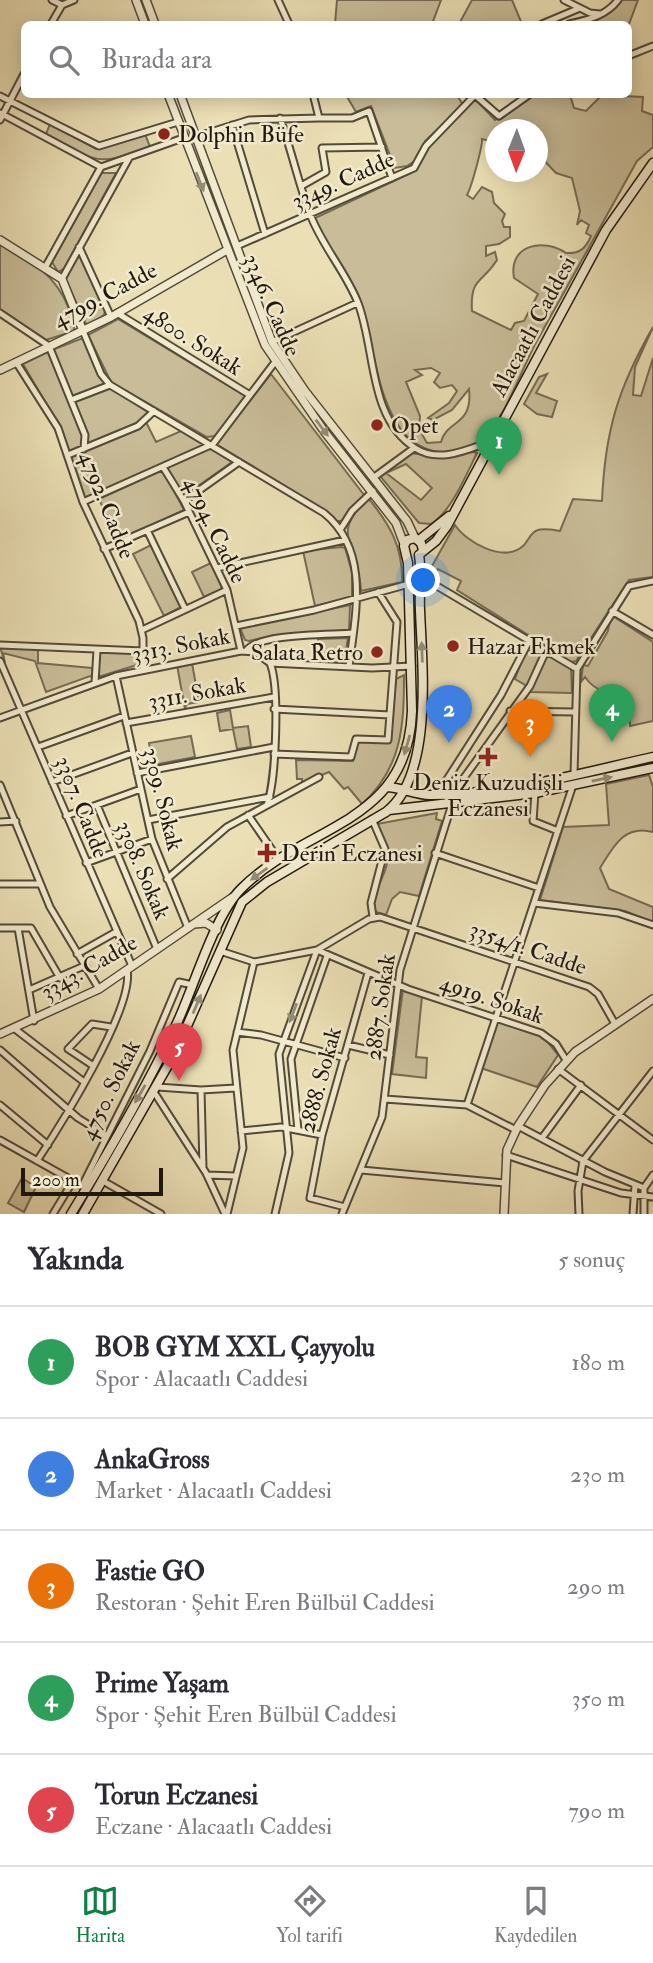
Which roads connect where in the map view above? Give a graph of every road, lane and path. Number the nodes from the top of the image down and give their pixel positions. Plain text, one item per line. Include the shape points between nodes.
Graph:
1 (52, 0) edge
2 (74, 0) edge
3 (136, 0) edge
4 (146, 0) edge
5 (278, 0) edge
6 (618, 0) edge
7 (569, 1) edge
8 (62, 5) junction
9 (580, 8) junction
10 (602, 14) junction
11 (53, 21) edge
12 (144, 21) edge
13 (154, 21) edge
14 (288, 21) edge
15 (549, 21) edge
16 (579, 21) edge
17 (653, 46) edge
18 (632, 54) edge
19 (21, 80) edge
20 (0, 96) edge
21 (169, 98) edge
22 (181, 98) edge
23 (314, 98) edge
24 (472, 98) edge
25 (478, 98) edge
26 (524, 98) edge
27 (10, 101) junction
28 (1, 116) edge
29 (280, 118) junction
30 (318, 118) junction
31 (178, 122) junction
32 (232, 125) junction
33 (195, 137) junction
34 (183, 138) junction
35 (382, 148) junction
36 (129, 158) junction
37 (653, 163) edge
38 (101, 167) junction
39 (392, 178) junction
40 (303, 185) junction
41 (310, 214) junction
42 (265, 234) junction
43 (0, 240) edge
44 (237, 246) junction
45 (79, 247) junction
46 (227, 250) junction
47 (46, 266) junction
48 (62, 279) junction
49 (358, 303) junction
50 (0, 313) edge
51 (114, 315) junction
52 (83, 331) junction
53 (272, 342) junction
54 (49, 346) junction
55 (16, 362) junction
56 (275, 362) junction
57 (0, 370) edge
58 (110, 385) junction
59 (250, 395) junction
60 (71, 400) junction
61 (154, 411) junction
62 (494, 440) junction
63 (213, 444) junction
64 (414, 448) junction
65 (84, 449) junction
66 (68, 455) junction
67 (239, 462) junction
68 (163, 467) junction
69 (373, 478) junction
70 (373, 491) junction
71 (184, 501) junction
72 (83, 502) junction
73 (190, 512) junction
74 (453, 512) junction
75 (147, 530) junction
76 (340, 530) junction
77 (417, 539) junction
78 (345, 540) junction
79 (404, 544) junction
80 (104, 549) junction
81 (421, 553) junction
82 (407, 555) junction
83 (217, 568) junction
84 (420, 576) junction
85 (653, 581) edge
86 (409, 584) junction
87 (227, 590) junction
88 (377, 592) junction
89 (357, 599) junction
90 (185, 609) junction
91 (612, 611) junction
92 (236, 626) junction
93 (142, 630) junction
94 (352, 633) junction
95 (653, 635) edge
96 (529, 641) junction
97 (0, 645) edge
98 (97, 650) junction
99 (143, 651) junction
100 (243, 651) junction
101 (546, 651) junction
102 (0, 661) edge
103 (270, 663) junction
104 (412, 666) junction
105 (349, 667) junction
106 (143, 668) junction
107 (394, 668) junction
108 (576, 669) junction
109 (116, 676) junction
110 (95, 683) junction
111 (274, 697) junction
112 (274, 709) junction
113 (22, 710) junction
114 (510, 711) junction
115 (575, 712) junction
116 (390, 715) junction
117 (124, 716) junction
118 (0, 718) edge
119 (126, 723) junction
120 (38, 747) junction
121 (274, 750) junction
122 (132, 752) junction
123 (653, 757) edge
124 (639, 760) junction
125 (653, 768) edge
126 (641, 771) junction
127 (137, 773) junction
128 (574, 774) junction
129 (319, 777) dead end
130 (52, 782) junction
131 (0, 785) edge
132 (573, 785) junction
133 (388, 787) junction
134 (141, 789) junction
135 (403, 791) junction
136 (453, 793) junction
137 (535, 793) junction
138 (437, 795) junction
139 (270, 797) junction
140 (378, 798) junction
141 (452, 804) junction
142 (97, 805) junction
143 (267, 805) junction
144 (389, 810) junction
145 (248, 815) junction
146 (66, 816) junction
147 (372, 819) junction
148 (148, 820) junction
149 (16, 821) junction
150 (0, 822) edge
151 (558, 831) junction
152 (152, 839) junction
153 (116, 852) junction
154 (435, 853) junction
155 (279, 860) junction
156 (86, 863) junction
157 (167, 879) junction
158 (0, 884) edge
159 (39, 884) junction
160 (539, 888) junction
161 (236, 894) junction
162 (534, 903) junction
163 (373, 917) junction
164 (653, 925) edge
165 (190, 926) junction
166 (0, 928) edge
167 (18, 928) junction
168 (412, 928) junction
169 (217, 930) junction
170 (117, 932) junction
171 (157, 949) junction
172 (317, 950) junction
173 (220, 951) junction
174 (77, 954) junction
175 (327, 956) junction
176 (254, 962) junction
177 (514, 962) junction
178 (84, 966) junction
179 (130, 968) junction
180 (368, 973) junction
181 (60, 978) junction
182 (397, 984) junction
183 (193, 985) junction
184 (99, 989) junction
185 (29, 990) junction
186 (653, 999) edge
187 (494, 1017) junction
188 (34, 1021) junction
189 (615, 1024) junction
190 (111, 1027) junction
191 (15, 1029) junction
192 (237, 1032) junction
193 (0, 1034) edge
194 (282, 1041) junction
195 (295, 1044) junction
196 (348, 1045) junction
197 (0, 1050) edge
198 (150, 1051) junction
199 (390, 1055) junction
200 (161, 1056) junction
201 (345, 1058) junction
202 (566, 1060) junction
203 (92, 1065) junction
204 (558, 1069) junction
205 (653, 1071) edge
206 (84, 1082) junction
207 (581, 1085) junction
208 (236, 1088) junction
209 (156, 1089) junction
210 (201, 1090) junction
211 (385, 1100) junction
212 (0, 1105) edge
213 (467, 1105) junction
214 (70, 1110) junction
215 (619, 1115) junction
216 (287, 1128) junction
217 (517, 1128) junction
218 (298, 1130) junction
219 (242, 1131) junction
220 (322, 1135) junction
221 (107, 1136) junction
222 (542, 1138) junction
223 (0, 1140) edge
224 (653, 1140) edge
225 (48, 1144) junction
226 (506, 1155) junction
227 (37, 1161) junction
228 (583, 1161) junction
229 (203, 1168) junction
230 (361, 1170) junction
231 (207, 1175) junction
232 (653, 1175) edge
233 (236, 1176) junction
234 (580, 1179) junction
235 (73, 1181) junction
236 (103, 1181) junction
237 (505, 1183) junction
238 (635, 1185) junction
239 (84, 1188) junction
240 (644, 1188) junction
241 (632, 1195) junction
242 (643, 1196) junction
243 (653, 1197) edge
244 (345, 1207) junction
245 (53, 1214) edge
246 (71, 1214) edge
247 (83, 1214) edge
248 (161, 1214) edge
249 (226, 1214) edge
250 (275, 1214) edge
251 (342, 1214) edge
252 (504, 1214) edge
253 (579, 1214) edge
254 (633, 1214) edge
255 (644, 1214) edge

1 - 8 street
2 - 8 street
3 - 12 street
4 - 13 street
5 - 14 street
6 - 10 street
7 - 9 street
8 - 11 street
9 - 10 street
9 - 15 street
10 - 16 street
17 - 18 street
19 - 27 street
20 - 27 street
21 - 31 street, 3346. Cadde
22 - 33 street, 3346. Cadde
23 - 30 street
24 - 39 street, 3349. Cadde via 426,146 414,168
25 - 26 street via 499,116
27 - 28 street
27 - 31 street via 99,146
28 - 38 street
29 - 30 street
29 - 32 street
29 - 40 street
30 - 35 street via 352,118 369,111
31 - 34 street, 3346. Cadde
32 - 33 street
32 - 42 street
33 - 44 street, 3346. Cadde
34 - 36 street
34 -> 46 street, 3346. Cadde
35 - 39 street
35 - 40 street via 322,148 326,172
36 - 38 street
36 - 45 street
37 - 62 main road, Alacaatlı Caddesi via 606,230
38 - 47 street
39 - 41 street, 3349. Cadde
40 - 41 street
41 - 42 street, 3349. Cadde
41 - 49 street
42 - 44 street, 3349. Cadde
43 - 47 street
44 - 53 street, 3346. Cadde
45 - 48 street
45 - 51 street
46 - 51 street, 4799. Cadde
46 - 56 street, 3346. Cadde
47 - 48 street
48 - 52 street
49 - 53 street
49 - 64 street via 383,407
50 - 54 street
51 - 52 street, 4799. Cadde
51 - 59 street, 4800. Sokak
52 - 54 street, 4799. Cadde
52 - 58 street
53 - 69 street, 3346. Cadde
54 - 55 street, 4799. Cadde
54 - 60 street
55 - 57 street, 4799. Cadde
55 - 66 street, 4792. Cadde via 55,422
56 - 59 street
56 -> 70 street, 3346. Cadde
58 - 60 street
58 - 61 street
59 - 63 street
60 - 65 street via 85,435
61 - 63 street
61 - 65 street via 138,426
62 - 64 street via 446,455
62 - 74 main road, Alacaatlı Caddesi
63 - 67 street
63 - 68 street
64 - 69 street
65 - 66 street
66 - 72 street, 4792. Cadde
67 - 71 street
67 - 76 street via 324,513
68 - 71 street, 4794. Cadde
68 - 72 street
69 - 77 street, 3346. Cadde
70 - 76 street
70 - 79 street, 3346. Cadde via 396,523
71 - 73 street, 4794. Cadde
72 - 80 street, 4792. Cadde
73 - 75 street
73 - 83 street, 4794. Cadde
74 - 77 main road, Alacaatlı Caddesi
74 - 81 main road, Alacaatlı Caddesi via 442,534
75 - 80 street
75 - 90 street
76 - 78 street
77 - 79 main road, Alacaatlı Caddesi
77 - 81 main road
78 - 83 street
78 - 89 street via 355,570
79 - 82 main road
80 - 93 street, 4792. Cadde
81 - 82 main road
81 - 84 main road
82 - 86 main road
83 - 87 street, 4794. Cadde
84 - 96 street
135 -> 84 main road via 422,725
85 - 91 street via 631,583
86 - 88 street
86 - 104 main road
87 - 90 street
87 - 92 street, 4794. Cadde
88 - 89 street
88 - 107 street via 397,622
89 - 92 street
89 - 94 street
90 - 93 street
91 - 95 street
91 - 108 street
92 - 100 street, 4794. Cadde
93 - 99 street, 4792. Cadde
94 - 100 street via 267,640
94 - 105 street
96 - 101 street
96 - 138 street via 501,695
97 - 98 street
98 - 99 street
98 - 110 street
99 - 106 street, 4792. Cadde
100 - 103 street, 3313. Sokak via 255,652
100 - 106 street, 3313. Sokak
101 - 108 street
101 - 114 street via 530,686
102 - 113 street, 3307. Cadde
103 - 105 street
103 - 111 street
104 - 107 street
104 -> 133 main road via 411,734
105 - 107 street
106 - 109 street, 3313. Sokak
107 - 116 street
108 - 115 street
109 - 110 street, 3313. Sokak
109 - 117 street, 3309. Sokak
110 - 113 street, 3313. Sokak
111 - 112 street
111 - 119 street, 3311. Sokak
112 - 116 street
112 - 121 street
113 - 118 street, 3313. Sokak
113 - 120 street, 3307. Cadde
114 - 115 street
114 - 136 street
115 - 128 street
116 - 121 street via 388,740 356,739 351,757
117 - 119 street, 3309. Sokak
117 - 120 street, 3311. Sokak
119 - 122 street, 3309. Sokak
120 - 130 street, 3307. Cadde
121 - 127 street
121 - 139 street
122 - 127 street, 3309. Sokak
122 - 130 street
123 - 124 main road
124 - 126 main road
124 - 128 main road
125 - 126 main road
132 -> 126 main road
127 - 134 street, 3309. Sokak
128 - 136 main road
129 - 143 street
130 - 146 street, 3307. Cadde
131 - 149 street
132 - 137 main road
132 - 151 street
133 - 135 main road
133 - 140 main road
134 - 142 street
134 - 148 street, 3309. Sokak
135 - 138 main road
135 - 144 main road
136 - 138 main road
137 - 141 main road
137 - 151 street via 533,821
139 - 143 street
139 - 148 street
140 - 144 main road
140 - 155 main road
141 - 144 main road
141 - 154 street, 2887. Sokak
142 - 146 street
142 - 153 street, 3308. Sokak
143 - 145 street
144 - 147 main road
145 - 155 street
145 - 157 street via 227,827
146 - 156 street, 3307. Cadde
147 - 163 street via 385,849 371,903
147 - 173 main road via 250,894 236,912
148 - 152 street, 3309. Sokak
149 - 150 street
149 - 159 street
151 - 160 street
152 - 153 street
152 - 157 street, 3309. Sokak
153 - 156 street
153 - 171 street, 3308. Sokak
154 - 160 street
154 - 168 street, 2887. Sokak
155 -> 161 main road
156 - 170 street, 3307. Cadde
157 - 165 street, 3309. Sokak
158 - 159 street
159 - 174 street
160 - 162 street
161 - 165 street, 3343. Cadde
161 - 169 main road
162 - 164 street via 618,913
162 - 177 street
163 - 168 street, 3354/1. Cadde
163 - 172 street
165 - 169 street via 206,923
165 - 171 street, 3343. Cadde
166 - 167 street
167 - 181 street via 32,928
167 - 185 street
168 - 177 street, 3354/1. Cadde
168 - 182 street, 2887. Sokak
169 - 183 main road
170 - 174 street
170 - 179 street, 3307. Cadde
171 - 179 street, 3343. Cadde
172 - 175 street, 4919. Sokak
172 - 176 street
172 -> 194 street
173 - 176 street
209 -> 173 main road
174 - 178 street
175 - 180 street, 4919. Sokak
175 - 195 street
176 - 192 street
177 - 187 street
177 - 189 street, 3354/1. Cadde via 592,988
178 - 181 street
178 - 184 street
179 - 184 street, 3343. Cadde
179 - 190 street via 128,988
180 - 182 street, 4919. Sokak
180 - 196 street, 2888. Sokak
181 - 185 street
182 - 187 street, 4919. Sokak
182 - 199 street, 2887. Sokak
183 - 198 street, 4750. Sokak via 179,982
183 - 200 main road
184 - 188 street, 3343. Cadde
185 - 188 street
186 - 189 street
187 - 202 street, 4919. Sokak via 547,1035
187 - 213 street
188 - 191 street, 3343. Cadde
189 - 202 street
190 - 203 street
190 - 203 street via 92,1024 68,1049
191 - 193 street, 3343. Cadde
191 - 206 street
192 - 194 street
192 - 208 street via 233,1056
194 - 195 street
194 - 216 street via 278,1061
195 - 201 street
195 - 218 street via 291,1065
196 - 199 street
196 - 201 street, 2888. Sokak
197 - 214 street
198 - 200 street
198 - 221 street, 4750. Sokak
199 - 211 street, 2887. Sokak
200 -> 239 main road
201 - 220 street, 2888. Sokak
202 - 204 street
203 - 206 street
204 - 207 street
204 - 217 street
205 - 215 street
206 - 214 street
207 - 215 street
207 - 222 street
208 - 210 street
208 - 219 street
209 - 210 street
209 - 229 street
209 - 236 main road
210 - 229 street
211 - 213 street
211 - 230 street, 2887. Sokak
212 - 225 street
213 - 217 street
214 - 221 street
214 - 225 street
215 - 224 street
215 - 228 street
216 - 218 street
216 - 219 street
216 - 250 street via 288,1159
217 - 222 street
217 - 226 street
218 - 220 street
219 - 233 street
220 - 244 street, 2888. Sokak via 310,1198
221 - 239 street, 4750. Sokak
222 - 228 street
223 - 227 street
225 - 227 street
226 - 234 street
226 - 237 street
227 - 235 street
228 - 234 street
228 - 238 street
229 - 231 street
230 - 237 street
230 - 244 street, 2887. Sokak
231 - 233 street
231 - 249 street
232 - 240 street
233 - 249 street
234 - 241 street
234 - 253 street
235 - 239 street
235 - 245 street
236 - 247 main road
236 - 248 street
237 - 252 street
238 - 240 street
238 - 241 street
239 - 246 main road
240 - 242 street
241 - 242 street
241 - 254 street
242 - 243 street
242 - 255 street
244 - 251 street, 2887. Sokak

